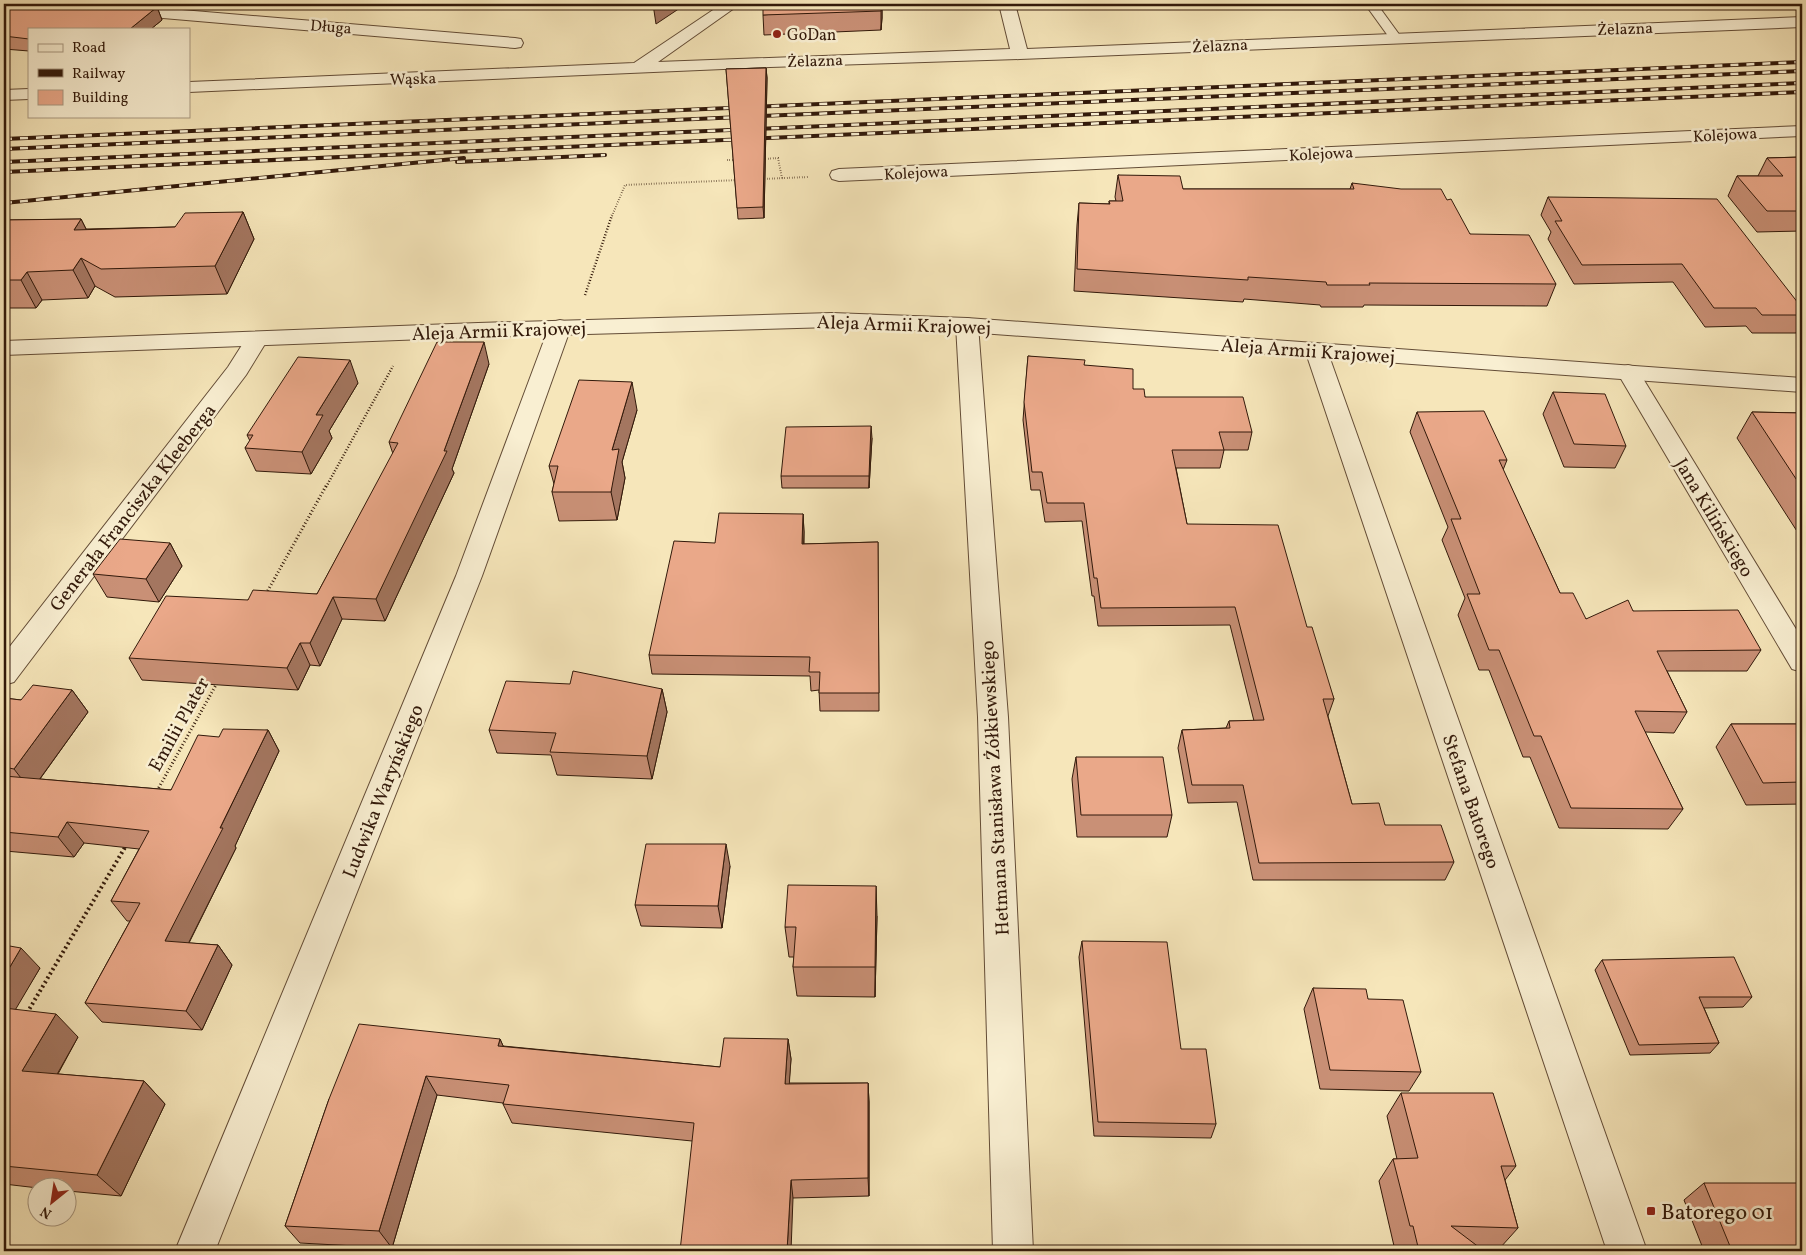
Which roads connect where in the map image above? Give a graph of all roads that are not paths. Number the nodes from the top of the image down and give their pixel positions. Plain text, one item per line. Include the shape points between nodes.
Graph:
1 (58, 4) edge
2 (732, 4) edge
3 (1007, 4) edge
4 (1371, 4) edge
5 (1802, 22) edge
6 (1395, 37) junction
7 (515, 43) dead end
8 (1020, 54) junction
9 (638, 68) junction
10 (190, 87) edge
11 (4, 94) edge
12 (28, 94) edge
13 (1802, 131) edge
14 (839, 176) road end
15 (967, 325) junction
16 (560, 328) junction
17 (257, 339) junction
18 (4, 348) edge
19 (1316, 350) junction
20 (1628, 372) junction
21 (1802, 386) edge
22 (1802, 662) edge
23 (4, 674) edge
24 (195, 1251) edge
25 (1013, 1251) edge
26 (1627, 1251) edge

1 - 7 street, Długa
2 - 9 street
3 - 8 street
4 - 6 lane
5 - 6 street, Żelazna
6 - 8 street, Żelazna
8 - 9 street, Żelazna
9 - 10 street, Wąska
11 - 12 street
13 - 14 street, Kolejowa
15 - 16 street, Aleja Armii Krajowej via 832,320
15 - 19 street, Aleja Armii Krajowej
15 - 25 street, Hetmana Stanisława Żółkiewskiego via 993,716
16 - 17 street, Aleja Armii Krajowej
16 - 24 street, Ludwika Waryńskiego via 469,576
17 - 18 street, Aleja Armii Krajowej
17 - 23 street, Generała Franciszka Kleeberga via 238,370
19 - 20 street, Aleja Armii Krajowej
19 - 26 street, Stefana Batorego
20 - 21 street, Aleja Armii Krajowej
20 - 22 street, Jana Kilińskiego

